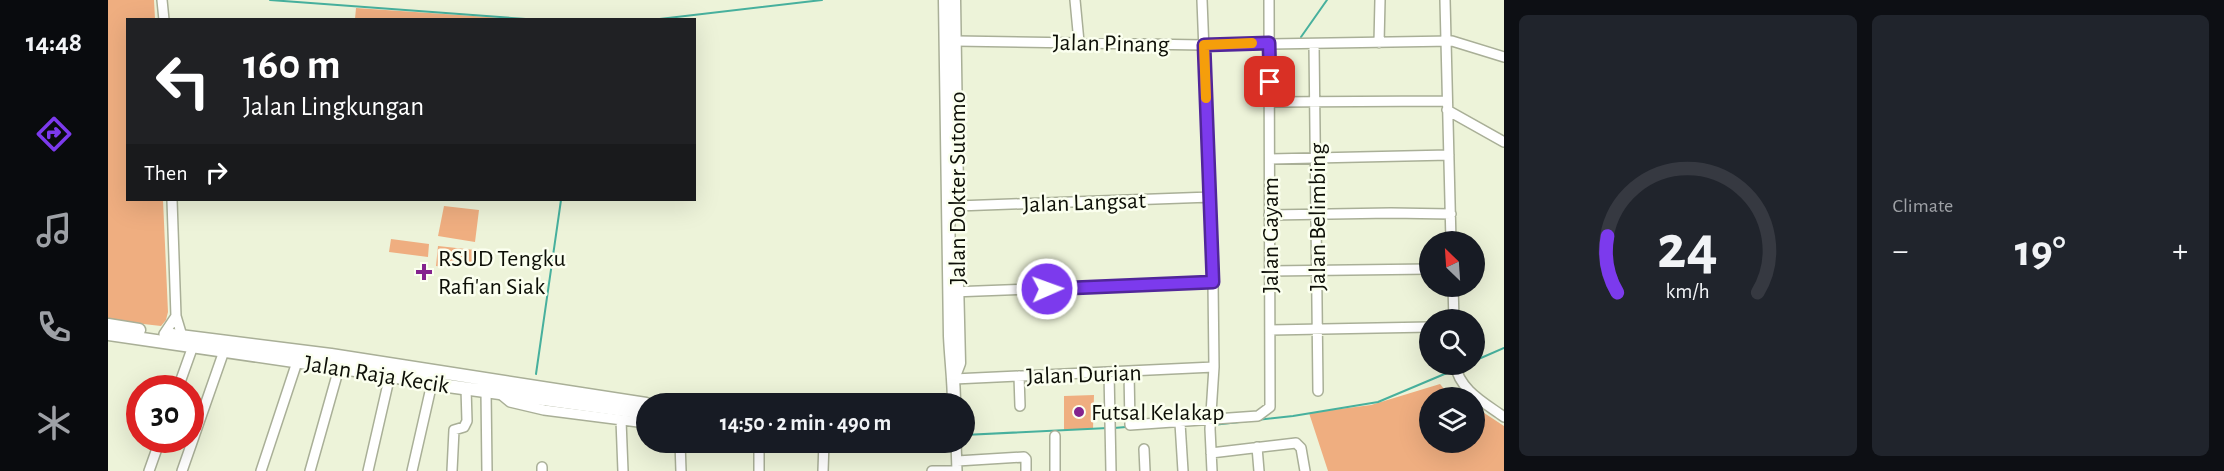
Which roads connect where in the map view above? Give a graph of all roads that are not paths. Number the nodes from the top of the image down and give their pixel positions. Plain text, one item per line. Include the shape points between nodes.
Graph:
1 (162, 0) edge
2 (945, 0) edge
3 (954, 0) edge
4 (1075, 0) edge
5 (1202, 0) edge
6 (1269, 0) edge
7 (1380, 0) edge
8 (1445, 0) edge
9 (164, 18) edge
10 (956, 40) junction
11 (1079, 42) junction
12 (1269, 43) junction
13 (1379, 43) junction
14 (1446, 43) junction
15 (1314, 44) junction
16 (1204, 45) junction
17 (1504, 57) edge
18 (1316, 101) junction
19 (1270, 102) junction
20 (1447, 106) junction
21 (1504, 142) edge
22 (1449, 155) junction
23 (1316, 158) junction
24 (1270, 159) junction
25 (1211, 197) junction
26 (171, 201) edge
27 (957, 206) junction
28 (1317, 214) junction
29 (1451, 214) junction
30 (1269, 215) junction
31 (1451, 231) edge
32 (1419, 269) edge
33 (1270, 271) junction
34 (1317, 271) junction
35 (1213, 282) junction
36 (953, 292) junction
37 (176, 316) junction
38 (1419, 327) edge
39 (1318, 328) junction
40 (1270, 330) junction
41 (108, 333) edge
42 (164, 334) junction
43 (182, 336) junction
44 (193, 346) junction
45 (224, 351) junction
46 (297, 362) junction
47 (1214, 367) junction
48 (339, 368) junction
49 (1109, 372) junction
50 (1129, 372) junction
51 (183, 375) edge
52 (390, 375) junction
53 (1458, 375) edge
54 (1019, 376) junction
55 (954, 377) junction
56 (432, 383) junction
57 (466, 388) junction
58 (492, 391) junction
59 (1318, 391) dead end
60 (954, 393) edge
61 (636, 402) edge
62 (1020, 406) dead end
63 (636, 412) edge
64 (1504, 417) edge
65 (621, 420) junction
66 (636, 422) edge
67 (1180, 423) junction
68 (1210, 424) junction
69 (1055, 436) dead end
70 (1257, 447) junction
71 (1144, 449) dead end
72 (155, 453) edge
73 (680, 453) edge
74 (759, 453) edge
75 (824, 453) edge
76 (1211, 453) junction
77 (957, 467) edge
78 (149, 471) edge
79 (182, 471) edge
80 (261, 471) edge
81 (310, 471) edge
82 (368, 471) edge
83 (412, 471) edge
84 (452, 471) edge
85 (487, 471) edge
86 (623, 471) edge
87 (681, 471) edge
88 (759, 471) edge
89 (823, 471) edge
90 (932, 471) edge
91 (1026, 471) edge
92 (1055, 471) edge
93 (1111, 471) edge
94 (1145, 471) edge
95 (1183, 471) edge
96 (1212, 471) edge
97 (1259, 471) edge
98 (1305, 471) edge

1 - 9 street
2 - 36 main road, Jalan Dokter Sutomo
3 - 10 main road, Jalan Dokter Sutomo
4 - 11 street
5 - 16 street
6 - 12 street, Jalan Gayam
7 - 13 street
8 - 14 street
10 - 11 street, Jalan Pinang
10 - 27 main road, Jalan Dokter Sutomo
11 - 16 street, Jalan Pinang
12 - 15 street, Jalan Pinang
12 - 16 street, Jalan Pinang
12 - 19 street, Jalan Gayam
13 - 14 street, Jalan Pinang
13 - 15 street, Jalan Pinang
14 - 17 street, Jalan Pinang via 1457,42
14 - 20 street
15 - 18 street, Jalan Belimbing
16 - 25 street
18 - 19 street
18 - 20 street
18 - 23 street, Jalan Belimbing
19 - 24 street, Jalan Gayam
20 - 21 street
20 - 22 street
22 - 23 street
22 - 29 street
23 - 24 street
23 - 28 street, Jalan Belimbing
24 - 30 street, Jalan Gayam
25 - 27 street, Jalan Langsat
25 - 35 street
26 - 37 street
27 - 36 main road, Jalan Dokter Sutomo
28 - 29 street
28 - 30 street
28 - 34 street, Jalan Belimbing
29 - 31 street
30 - 33 street, Jalan Gayam
32 - 34 street
33 - 34 street
33 - 40 street, Jalan Gayam
34 - 39 street, Jalan Belimbing
35 - 36 street
35 - 47 street
36 - 55 main road, Jalan Dokter Sutomo via 959,363
37 - 42 street
37 - 43 street
38 - 39 street
39 - 40 street
39 - 59 street, Jalan Belimbing
40 - 68 street, Jalan Gayam via 1270,407 1258,416
41 - 42 main road, Jalan Raja Kecik
41 - 44 main road, Jalan Raja Kecik
42 - 43 main road, Jalan Raja Kecik
43 - 61 main road, Jalan Raja Kecik
44 - 45 main road, Jalan Raja Kecik
44 - 51 street
45 - 46 main road, Jalan Raja Kecik
45 - 79 street
46 - 48 main road, Jalan Raja Kecik
46 - 80 street
47 - 50 street, Jalan Durian
47 - 68 street
48 - 52 main road, Jalan Raja Kecik
48 - 81 street
49 - 50 street, Jalan Durian
49 - 54 street, Jalan Durian
49 - 93 street
50 - 67 street via 1130,425
52 - 56 main road, Jalan Raja Kecik
52 - 82 street
53 - 64 street via 1465,388
54 - 55 street, Jalan Durian
54 - 62 street
55 - 60 main road, Jalan Dokter Sutomo
56 - 57 main road, Jalan Raja Kecik
56 - 83 street
57 - 58 main road, Jalan Raja Kecik
57 - 84 street via 467,422 454,430
58 - 63 main road, Jalan Raja Kecik
58 - 65 street via 516,404
58 - 85 street
65 - 66 street
65 - 86 street
67 - 68 street
67 - 95 street
68 - 76 street
69 - 92 street
70 - 76 street
70 - 97 street
70 - 98 street via 1298,444
71 - 94 street
72 - 78 street
73 - 87 street
74 - 88 street
75 - 89 street
76 - 96 street
77 - 90 street
77 - 91 street via 1024,457

